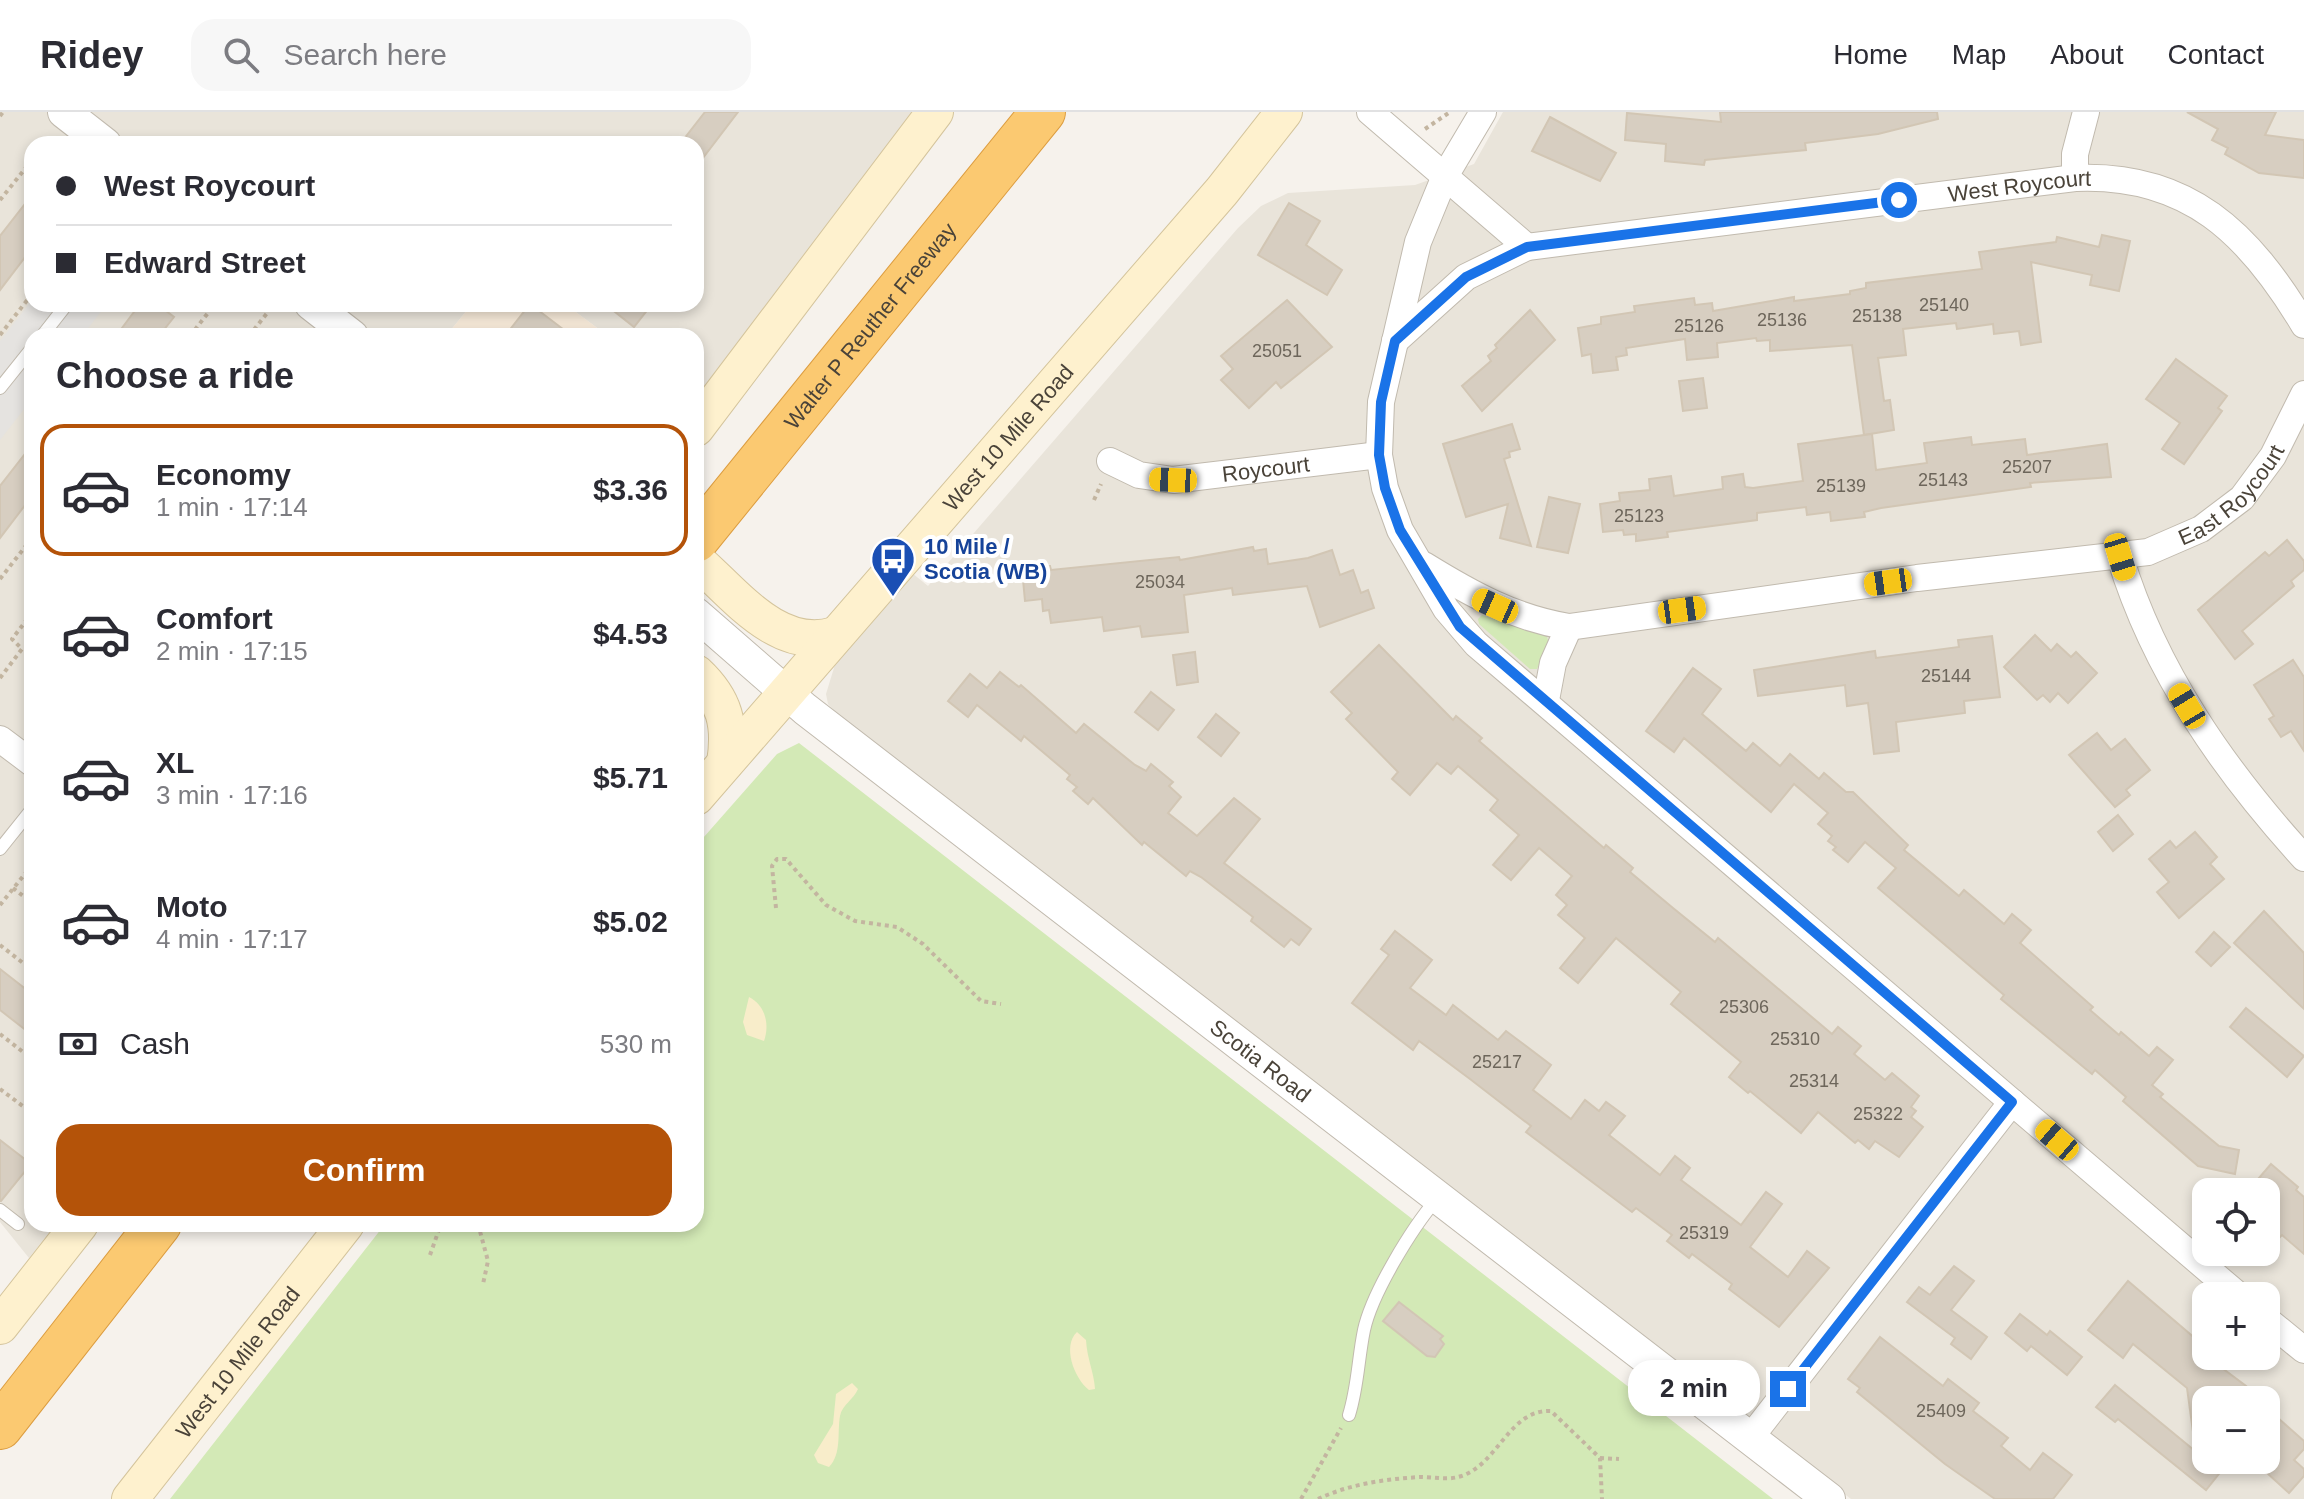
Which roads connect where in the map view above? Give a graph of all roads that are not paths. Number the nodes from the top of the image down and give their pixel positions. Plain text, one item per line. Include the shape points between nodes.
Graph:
1 (64, 112) edge
2 (935, 112) edge
3 (1043, 112) edge
4 (1284, 112) edge
5 (1370, 112) edge
6 (1483, 112) edge
7 (2086, 112) edge
8 (95, 136) edge
9 (1445, 176) junction
10 (2075, 178) junction
11 (1527, 247) junction
12 (61, 312) edge
13 (321, 312) edge
14 (2304, 325) edge
15 (48, 328) edge
16 (342, 328) edge
17 (1395, 341) junction
18 (24, 358) edge
19 (0, 388) edge
20 (2304, 394) edge
21 (704, 417) edge
22 (1379, 455) junction
23 (1110, 461) dead end
24 (704, 530) edge
25 (2120, 557) junction
26 (1424, 565) junction
27 (704, 567) edge
28 (704, 621) edge
29 (1569, 627) junction
30 (835, 635) junction
31 (704, 682) edge
32 (775, 685) junction
33 (1546, 700) junction
34 (0, 739) edge
35 (24, 757) edge
36 (725, 763) junction
37 (704, 788) edge
38 (24, 819) edge
39 (0, 849) edge
40 (2304, 858) edge
41 (2012, 1102) junction
42 (1439, 1197) junction
43 (0, 1210) edge
44 (18, 1224) dead end
45 (74, 1232) edge
46 (153, 1232) edge
47 (340, 1232) edge
48 (2223, 1282) edge
49 (0, 1326) edge
50 (2280, 1330) edge
51 (2304, 1350) edge
52 (1349, 1415) road end
53 (0, 1427) edge
54 (1750, 1438) junction
55 (130, 1499) edge
56 (1829, 1499) edge

1 - 8 street
2 - 21 main road
3 - 24 highway, Walter P Reuther Freeway
4 - 30 main road, West 10 Mile Road via 1222,191
5 - 9 street
6 - 9 street
7 - 10 street
9 - 11 street
9 - 17 street via 1418,242
10 - 11 street, West Roycourt
10 - 14 street, West Roycourt via 2109,176 2141,182 2209,212 2245,243
11 - 17 street, West Roycourt via 1466,277
12 - 15 lane
13 - 16 street
17 - 22 street via 1381,402
18 - 19 lane
20 - 25 street, East Roycourt via 2273,456 2242,498 2172,545
22 - 23 street, Roycourt via 1173,480 1139,475
22 - 26 street via 1400,530
25 - 29 street, East Roycourt via 1917,578
25 - 40 street via 2134,603 2201,728
26 - 29 street, East Roycourt via 1513,614
26 - 33 street via 1460,627
27 - 30 main road via 769,625 796,637
28 - 32 street, Scotia Road
29 - 33 street via 1553,663
30 - 32 main road, West 10 Mile Road
31 - 36 main road via 719,698 727,726
32 - 36 main road, West 10 Mile Road
32 - 42 street, Scotia Road
33 - 41 street
34 - 35 street
36 - 37 main road, West 10 Mile Road
38 - 39 lane
41 - 48 street
41 - 54 street
42 - 52 lane via 1418,1221 1365,1326 1361,1371
42 - 54 street, Scotia Road
43 - 44 lane
45 - 49 main road
46 - 53 highway
47 - 55 main road, West 10 Mile Road
50 - 51 street
54 - 56 street, Scotia Road

